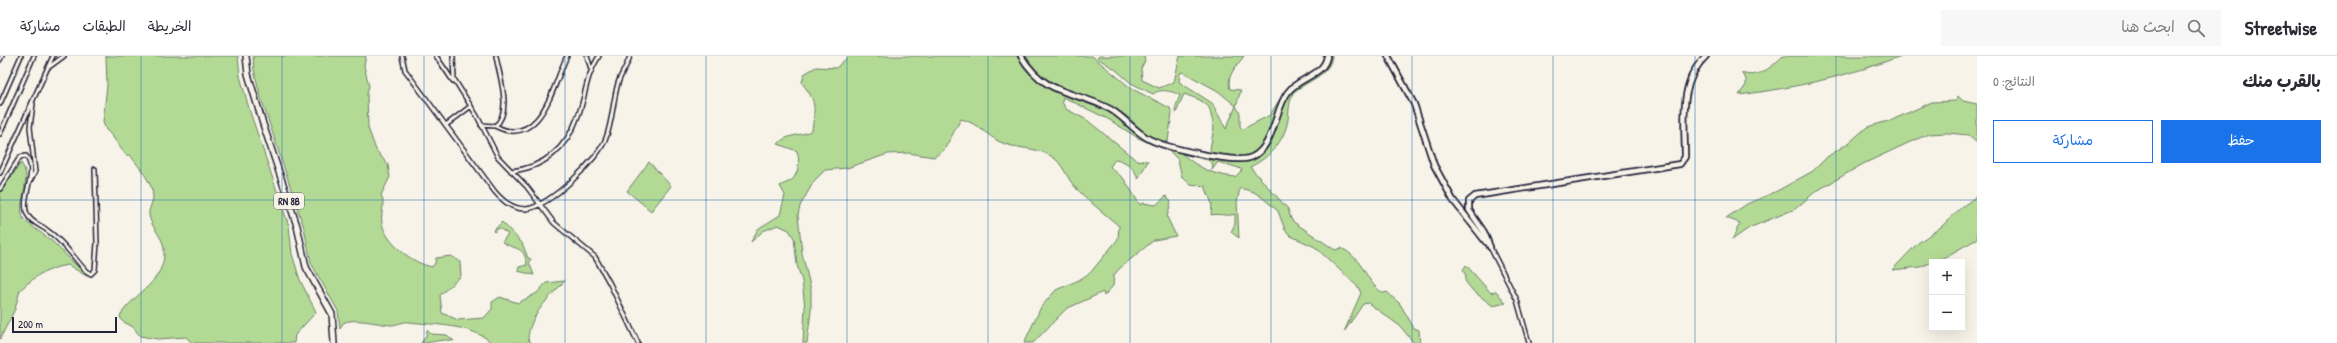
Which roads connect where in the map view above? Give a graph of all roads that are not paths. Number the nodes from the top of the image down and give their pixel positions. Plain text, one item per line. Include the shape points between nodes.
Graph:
1 (2, 56) edge
2 (21, 56) edge
3 (34, 56) edge
4 (53, 56) edge
5 (64, 56) edge
6 (246, 56) edge
7 (402, 56) edge
8 (436, 56) edge
9 (453, 56) edge
10 (496, 56) edge
11 (567, 56) edge
12 (587, 56) edge
13 (599, 56) edge
14 (630, 56) edge
15 (1021, 56) edge
16 (1327, 56) edge
17 (1388, 56) edge
18 (1706, 56) edge
19 (0, 60) edge
20 (49, 67) junction
21 (591, 69) junction
22 (457, 85) junction
23 (33, 101) junction
24 (0, 104) edge
25 (471, 106) junction
26 (446, 125) junction
27 (481, 125) junction
28 (495, 126) junction
29 (0, 134) edge
30 (95, 169) dead end
31 (511, 171) junction
32 (0, 173) edge
33 (30, 182) junction
34 (0, 188) edge
35 (540, 204) junction
36 (1490, 247) junction
37 (334, 343) edge
38 (638, 343) edge
39 (1529, 343) edge

1 - 19 street
2 - 24 street
3 - 29 street
4 - 20 street
5 - 20 street
6 - 37 main road, RN 8B via 248,74 262,124 298,226 306,268 332,314
7 - 26 street via 405,70
8 - 22 street
9 - 22 street via 452,73
10 - 28 street via 503,107 499,122
11 - 28 street via 539,117 518,131 510,132
12 - 21 street
13 - 21 street
14 - 35 street via 617,86 606,138 596,156
15 - 16 street via 1033,72 1047,84 1066,94 1109,109 1155,142 1183,150 1241,160 1260,152 1286,94 1292,87 1322,68
17 - 36 street via 1414,104 1434,165 1454,200
18 - 36 street via 1694,69 1687,85 1685,157 1680,164 1475,196 1469,201 1469,208
20 - 23 street
21 - 31 street via 578,116 568,136 550,157 539,165
22 - 25 street
23 - 32 street
23 - 33 street via 30,132 35,172
25 - 26 street
25 - 27 street
26 - 35 street via 502,200 524,209
27 - 28 street
27 - 31 street via 498,157
30 - 33 street via 97,243 95,270 91,274 48,230 27,215
31 - 35 street
33 - 34 street via 28,160 23,156
35 - 38 street via 554,223 589,252 601,266
36 - 39 street via 1517,300

